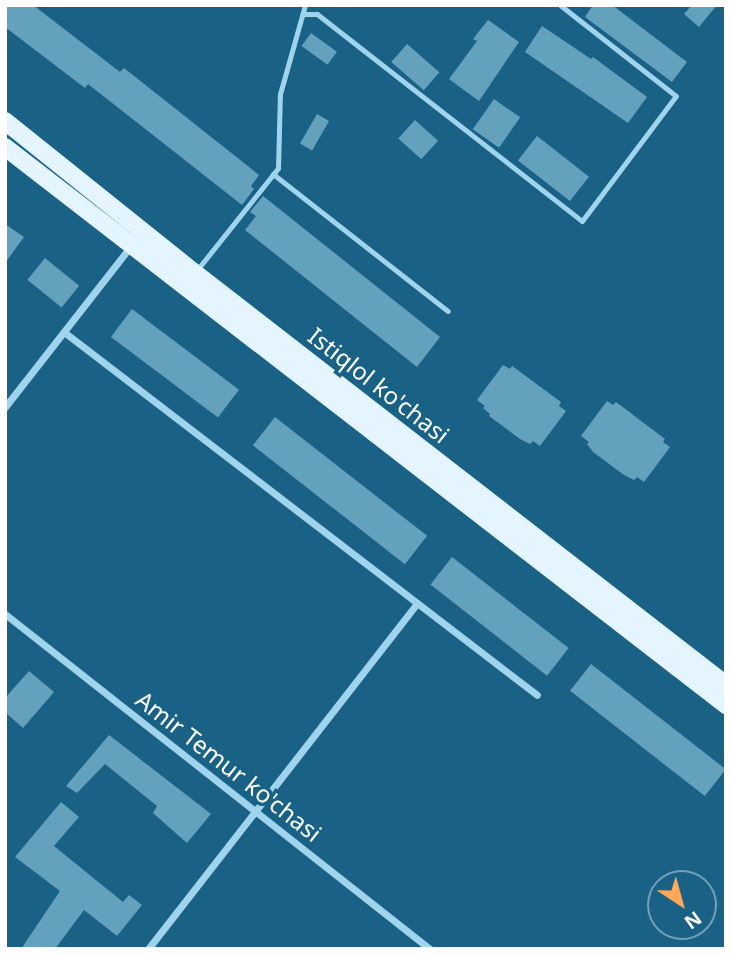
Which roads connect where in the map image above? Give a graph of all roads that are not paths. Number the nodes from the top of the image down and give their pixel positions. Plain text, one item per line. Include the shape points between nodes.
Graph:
1 (305, 5) edge
2 (560, 5) edge
3 (303, 15) junction
4 (5, 121) edge
5 (5, 147) edge
6 (273, 174) junction
7 (132, 246) junction
8 (195, 273) junction
9 (448, 311) dead end
10 (64, 332) junction
11 (5, 407) edge
12 (416, 605) junction
13 (5, 614) edge
14 (726, 685) edge
15 (537, 695) dead end
16 (726, 705) edge
17 (255, 811) junction
18 (148, 949) edge
19 (430, 949) edge

1 - 3 lane
2 - 3 lane via 676,96 582,221 317,14
3 - 6 lane via 280,94 278,168
4 - 8 main road, Istiqlol ko'chasi
5 - 7 main road, Istiqlol ko'chasi
6 - 8 lane
6 - 9 lane
7 - 10 street
7 - 16 main road, Istiqlol ko'chasi
8 - 14 main road, Istiqlol ko'chasi
10 - 11 street
10 - 12 street
12 - 15 street
12 - 17 street
13 - 17 street, Amir Temur ko'chasi
17 - 18 street
17 - 19 street, Amir Temur ko'chasi

